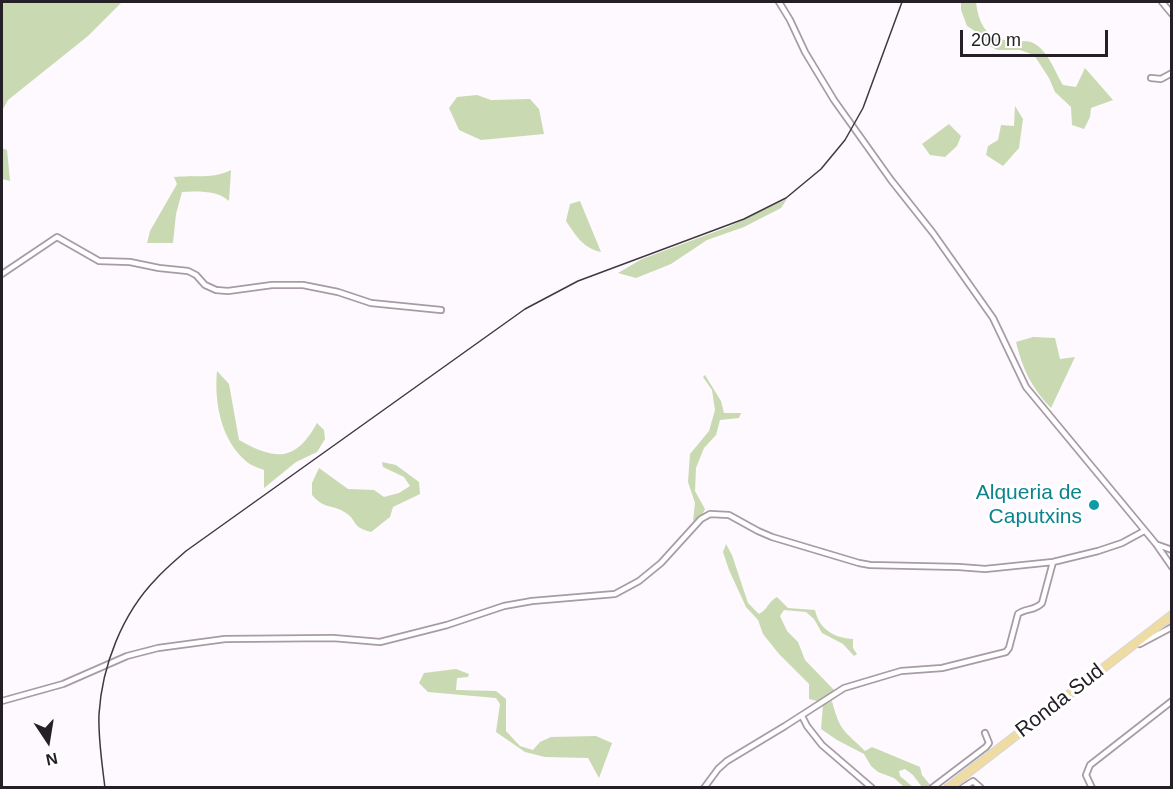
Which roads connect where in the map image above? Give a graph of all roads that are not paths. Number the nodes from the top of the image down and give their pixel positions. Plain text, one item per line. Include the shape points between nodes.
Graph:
1 (779, 2) edge
2 (1162, 2) edge
3 (1172, 14) edge
4 (1172, 73) edge
5 (1151, 78) dead end
6 (2, 274) edge
7 (441, 310) dead end
8 (1144, 531) junction
9 (1156, 544) junction
10 (1171, 550) edge
11 (1166, 559) junction
12 (1053, 562) junction
13 (1172, 567) edge
14 (1172, 615) edge
15 (1172, 627) edge
16 (1121, 653) junction
17 (2, 701) edge
18 (1172, 701) edge
19 (802, 716) junction
20 (985, 733) dead end
21 (704, 788) edge
22 (872, 788) edge
23 (932, 788) edge
24 (948, 788) edge
25 (962, 788) edge
26 (981, 788) edge
27 (1092, 788) edge

1 - 8 street via 834,100 993,318 1026,387
2 - 3 street
4 - 5 street via 1161,79
6 - 7 street via 57,237 99,261 188,271 216,290 303,285 371,303
8 - 9 street
8 - 12 street via 1122,543
9 - 10 street
9 - 11 street
10 - 11 street
11 - 13 street
12 - 17 street via 985,569 870,565 772,537 729,515 710,514 661,563 615,594 504,606 380,642 333,638 225,639 158,648 63,684
12 - 19 street via 1042,603 1018,614 1006,652 942,668 900,671 848,686
14 - 16 main road, Ronda Sud
15 - 16 street
16 - 24 main road, Ronda Sud
18 - 27 street via 1097,758 1088,768 1086,778
19 - 21 street via 727,761
19 - 22 street via 822,745
20 - 23 street via 989,743 986,747
25 - 26 street via 973,781

